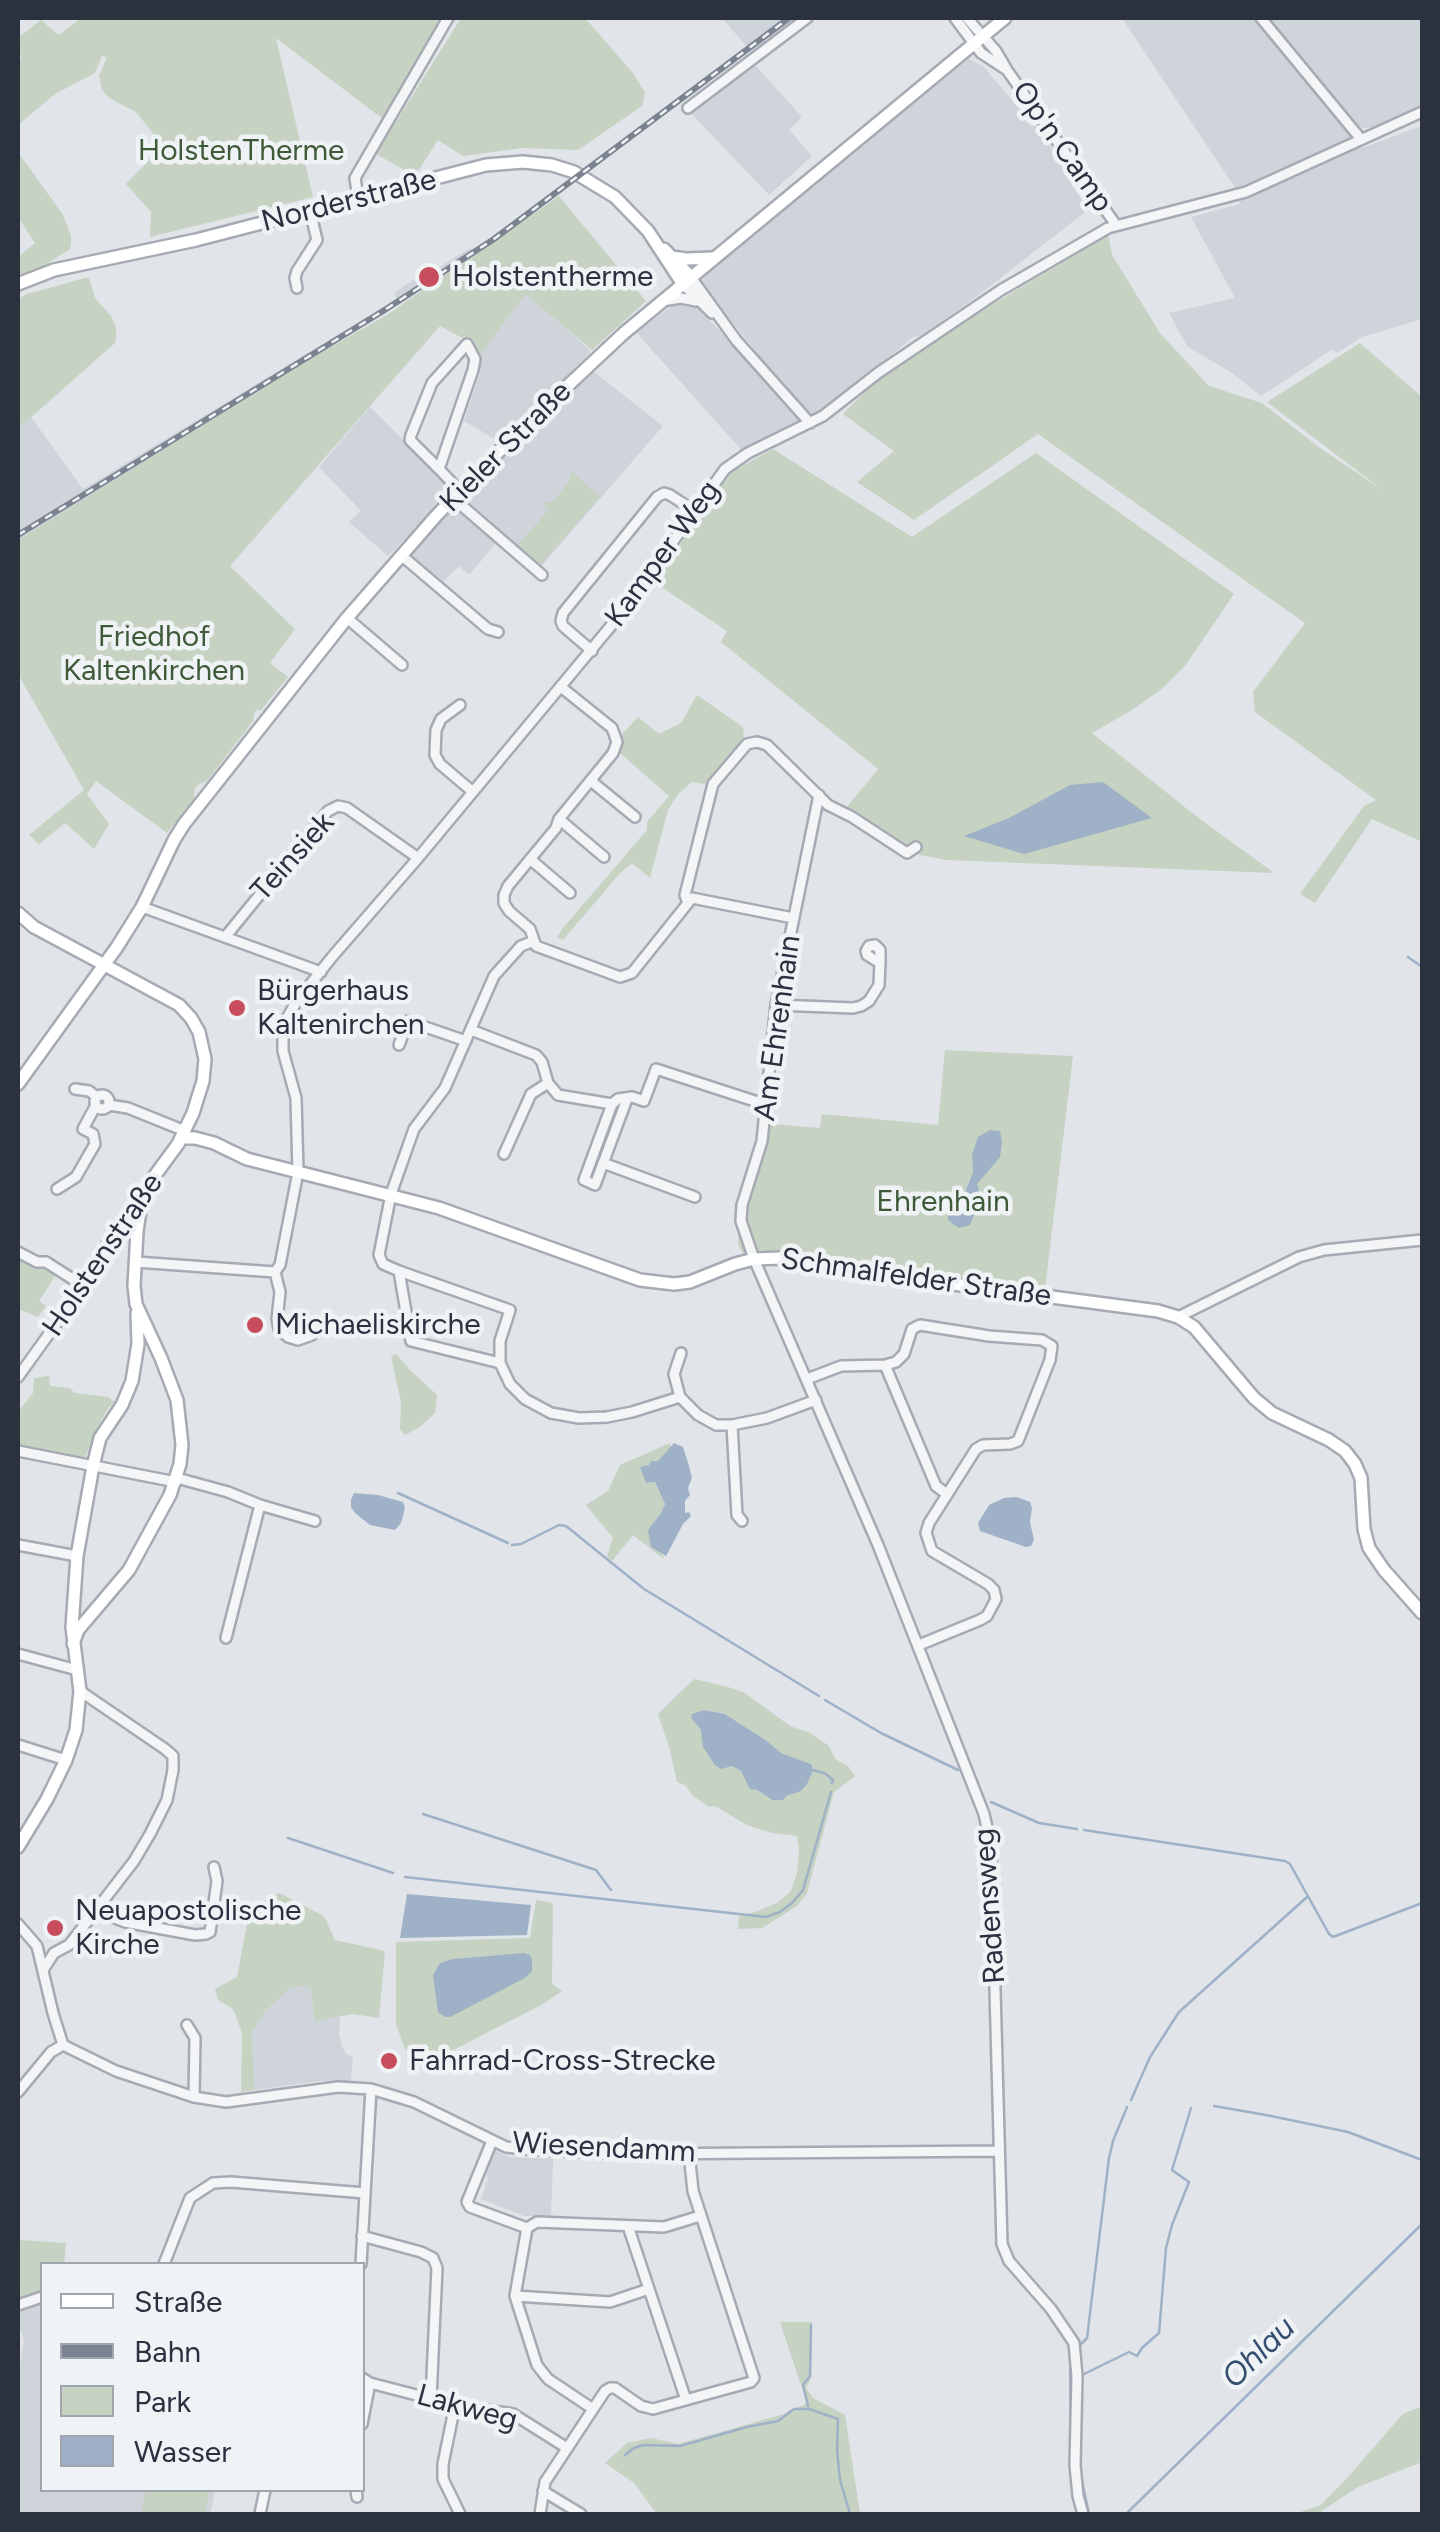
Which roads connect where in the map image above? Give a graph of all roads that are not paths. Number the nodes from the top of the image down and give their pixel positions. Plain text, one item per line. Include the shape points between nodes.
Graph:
1 (448, 18) edge
2 (808, 18) edge
3 (955, 18) edge
4 (967, 18) edge
5 (1004, 18) edge
6 (1261, 18) edge
7 (978, 39) junction
8 (688, 108) dead end
9 (1422, 112) edge
10 (1360, 138) junction
11 (358, 198) junction
12 (310, 210) junction
13 (1116, 225) junction
14 (657, 243) junction
15 (672, 257) junction
16 (712, 258) junction
17 (686, 280) junction
18 (18, 284) edge
19 (297, 288) dead end
20 (661, 301) junction
21 (699, 302) junction
22 (721, 322) junction
23 (810, 423) junction
24 (439, 470) junction
25 (457, 494) junction
26 (696, 512) junction
27 (401, 554) junction
28 (542, 574) dead end
29 (347, 618) junction
30 (498, 632) dead end
31 (592, 651) junction
32 (402, 665) dead end
33 (561, 687) junction
34 (460, 705) dead end
35 (591, 781) junction
36 (474, 792) junction
37 (819, 795) junction
38 (635, 817) dead end
39 (558, 819) junction
40 (916, 847) dead end
41 (418, 858) junction
42 (604, 858) dead end
43 (530, 859) junction
44 (570, 893) dead end
45 (688, 903) junction
46 (142, 907) junction
47 (18, 913) edge
48 (792, 918) junction
49 (226, 936) junction
50 (534, 941) junction
51 (880, 963) dead end
52 (105, 965) junction
53 (321, 972) junction
54 (305, 993) junction
55 (776, 1005) junction
56 (471, 1030) junction
57 (284, 1041) junction
58 (466, 1041) junction
59 (399, 1046) dead end
60 (548, 1083) junction
61 (18, 1084) edge
62 (75, 1089) dead end
63 (627, 1099) junction
64 (97, 1101) junction
65 (612, 1104) junction
66 (767, 1105) junction
67 (192, 1113) junction
68 (183, 1135) junction
69 (214, 1144) junction
70 (504, 1154) dead end
71 (603, 1163) junction
72 (298, 1172) junction
73 (57, 1189) dead end
74 (391, 1194) junction
75 (695, 1197) dead end
76 (139, 1205) junction
77 (1422, 1240) edge
78 (18, 1252) edge
79 (754, 1259) junction
80 (136, 1262) junction
81 (399, 1270) junction
82 (275, 1272) junction
83 (82, 1285) junction
84 (136, 1304) junction
85 (1178, 1317) junction
86 (316, 1327) dead end
87 (154, 1342) junction
88 (137, 1350) junction
89 (681, 1354) dead end
90 (500, 1362) junction
91 (885, 1365) junction
92 (18, 1377) edge
93 (806, 1379) junction
94 (680, 1397) junction
95 (816, 1400) junction
96 (732, 1425) junction
97 (18, 1451) edge
98 (93, 1466) junction
99 (176, 1480) junction
100 (947, 1494) junction
101 (260, 1505) junction
102 (315, 1521) dead end
103 (742, 1521) dead end
104 (18, 1545) edge
105 (77, 1556) junction
106 (1422, 1613) edge
107 (78, 1620) junction
108 (226, 1638) dead end
109 (919, 1645) junction
110 (18, 1654) edge
111 (77, 1670) junction
112 (80, 1691) junction
113 (18, 1745) edge
114 (66, 1760) junction
115 (20, 1840) edge
116 (214, 1867) dead end
117 (96, 1910) junction
118 (18, 1924) edge
119 (37, 1946) junction
120 (54, 1953) junction
121 (43, 1970) junction
122 (187, 2026) dead end
123 (63, 2045) junction
124 (372, 2089) junction
125 (18, 2092) edge
126 (194, 2098) junction
127 (492, 2141) junction
128 (999, 2150) junction
129 (689, 2153) junction
130 (365, 2192) junction
131 (700, 2216) junction
132 (628, 2226) junction
133 (527, 2228) junction
134 (362, 2236) junction
135 (165, 2262) edge
136 (361, 2262) edge
137 (649, 2289) junction
138 (515, 2296) junction
139 (366, 2381) edge
140 (432, 2398) junction
141 (686, 2400) junction
142 (454, 2406) junction
143 (593, 2409) junction
144 (568, 2448) junction
145 (544, 2491) junction
146 (460, 2514) edge
147 (540, 2514) edge
148 (581, 2514) edge
149 (1083, 2514) edge

1 - 11 street via 355,178
2 - 8 street
3 - 7 street
4 - 7 street
5 - 7 main road, Kieler Straße
6 - 10 street
7 - 13 street, Op'n Camp
7 - 16 main road, Kieler Straße
9 - 10 street, Kamper Weg
10 - 13 street, Kamper Weg via 1246,192
11 - 12 main road, Norderstraße
11 - 14 main road, Norderstraße via 486,165 542,164 607,190
12 - 18 main road, Norderstraße
12 - 19 street via 318,240 298,271
13 - 23 street, Kamper Weg via 1002,290
14 - 15 main road, Norderstraße
14 - 17 main road, Norderstraße
15 - 16 main road
15 - 17 main road, Norderstraße
16 - 17 main road, Kieler Straße
17 - 20 main road, Kieler Straße
17 - 21 street, Norderstraße
17 - 22 street, Norderstraße
20 - 21 street
20 - 25 main road, Kieler Straße
21 - 22 street, Norderstraße
22 - 23 street, Norderstraße
23 - 26 street, Kamper Weg via 725,469
24 - 24 street via 474,370 466,344 432,383 411,435
24 - 25 street
25 - 27 main road, Kieler Straße
25 - 28 street
26 - 31 street, Kamper Weg
26 - 31 street via 664,493 563,613 563,626
27 - 29 main road, Kieler Straße
27 - 30 street
29 - 32 street
29 - 46 main road, Kieler Straße via 184,824
31 - 33 street, Kamper Weg
33 - 35 street via 616,735 613,754
33 - 36 street, Kamper Weg
34 - 36 street via 436,730 434,755
35 - 38 street
35 - 39 street
36 - 41 street, Kamper Weg
37 - 40 street via 906,853
37 - 45 street via 767,745 746,744 713,784
37 - 48 street, Am Ehrenhain
39 - 42 street
39 - 43 street
41 - 49 street, Teinsiek via 347,808 328,810
41 - 53 street, Kamper Weg
43 - 44 street
43 - 50 street via 508,886 504,903
45 - 48 street via 692,898
45 - 50 street via 632,973 620,977
46 - 49 street, Teinsiek
46 - 52 main road, Kieler Straße
47 - 52 main road, Holstenstraße
48 - 55 street, Am Ehrenhain
49 - 53 street, Teinsiek
50 - 56 street via 500,968
51 - 55 street via 879,985 862,1006
52 - 61 main road, Kieler Straße
52 - 67 main road, Holstenstraße via 172,1000 196,1025 205,1059
53 - 54 street, Kamper Weg
54 - 57 street, Kamper Weg
54 - 57 street, Kamper Weg via 287,1018
55 - 66 street, Am Ehrenhain
56 - 58 street
56 - 60 street via 536,1056
57 - 72 street, Kamper Weg via 296,1098
58 - 59 street via 408,1021
58 - 74 street via 445,1088 414,1129
60 - 65 street via 558,1095
60 - 70 street via 532,1094
62 - 64 street
63 - 65 street
63 - 66 street via 644,1101 656,1069
63 - 71 street
64 - 68 street via 103,1109 128,1108
64 - 73 street via 83,1129 96,1144 73,1180
65 - 71 street via 584,1180 595,1185
66 - 79 street, Am Ehrenhain via 742,1205
67 - 68 main road, Holstenstraße
67 - 69 main road
68 - 69 main road, Schmalfelder Straße
68 - 76 main road, Holstenstraße
69 - 72 main road, Schmalfelder Straße
71 - 75 street
72 - 74 main road, Schmalfelder Straße
72 - 82 street, Kamper Weg
74 - 79 main road, Schmalfelder Straße via 652,1282 690,1282
74 - 81 street via 379,1255
76 - 80 main road
76 - 83 street, Holstenstraße via 122,1218
77 - 85 street via 1299,1257
78 - 83 street
79 - 85 main road, Schmalfelder Straße
79 - 93 street, Radensweg
80 - 82 street
80 - 84 main road
81 - 90 street via 411,1341
81 - 90 street via 510,1310
82 - 86 street, Kamper Weg via 279,1329 298,1340
83 - 92 street, Holstenstraße
84 - 87 main road
84 - 88 main road
85 - 106 main road via 1272,1413 1345,1451 1361,1478 1369,1548
87 - 88 main road
87 - 99 main road via 177,1400 182,1445
88 - 98 main road via 127,1394 100,1438
89 - 94 street via 674,1374
90 - 94 street via 510,1384 550,1413 607,1417
91 - 93 street via 840,1366
91 - 100 street via 936,1486
91 - 100 street via 904,1354 912,1329 920,1325 1052,1346 1018,1440 976,1448
93 - 95 street, Radensweg
94 - 96 street via 705,1420
95 - 96 street
95 - 109 street, Radensweg
96 - 103 street
97 - 98 street
98 - 99 street
98 - 105 main road
99 - 101 street
99 - 107 main road via 129,1570
100 - 109 street via 928,1524 928,1544 994,1590 996,1600 987,1616
101 - 102 street
101 - 108 street
104 - 105 street
105 - 107 main road
107 - 111 main road
109 - 128 street, Radensweg via 990,1845
110 - 111 street
111 - 112 main road
112 - 114 main road
112 - 117 street via 173,1756 166,1800 150,1834
113 - 114 street
114 - 115 main road
116 - 117 street via 206,1934 125,1922
117 - 120 street via 69,1945
118 - 119 street
119 - 120 street
119 - 121 street
120 - 121 street
121 - 123 street
122 - 126 street via 195,2038
123 - 125 street
123 - 126 street, Wiesendamm
124 - 126 street, Wiesendamm via 338,2087 226,2102
124 - 127 street, Wiesendamm
124 - 130 street
127 - 129 street, Wiesendamm via 536,2150
127 - 133 street via 470,2208
128 - 129 street, Wiesendamm
128 - 149 street, Radensweg via 1002,2244 1074,2342
129 - 131 street
130 - 134 street
130 - 135 street via 212,2183 190,2198
131 - 132 street via 671,2226
131 - 141 street via 754,2378
132 - 133 street via 538,2222
132 - 137 street
133 - 138 street
134 - 136 street
134 - 140 street via 433,2258
137 - 138 street via 610,2302
137 - 141 street
138 - 143 street via 537,2365
139 - 140 street, Lakweg
140 - 142 street, Lakweg
141 - 143 street via 653,2410 610,2388
142 - 144 street, Lakweg via 513,2414
142 - 146 street via 443,2464
143 - 144 street
144 - 145 street
145 - 147 street
145 - 148 street

